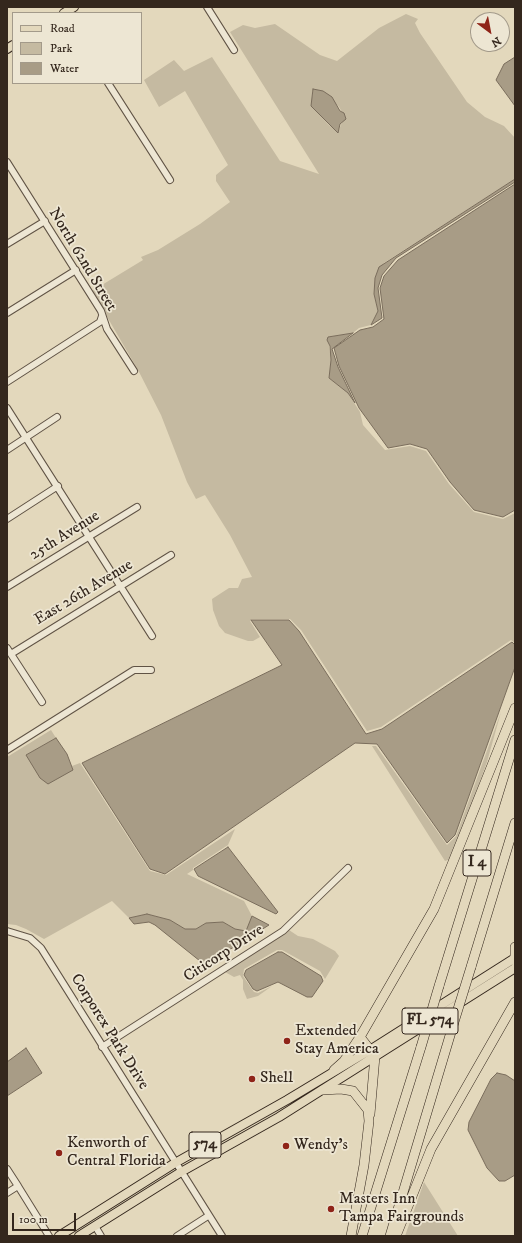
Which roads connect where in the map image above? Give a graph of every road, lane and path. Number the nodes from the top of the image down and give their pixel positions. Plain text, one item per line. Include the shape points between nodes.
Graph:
1 (74, 7) edge
2 (207, 7) edge
3 (65, 12) edge
4 (234, 50) dead end
5 (109, 84) edge
6 (7, 162) edge
7 (170, 180) dead end
8 (45, 221) junction
9 (7, 244) edge
10 (76, 270) junction
11 (7, 313) edge
12 (102, 316) junction
13 (134, 371) dead end
14 (7, 382) edge
15 (7, 408) edge
16 (57, 416) dead end
17 (26, 438) junction
18 (7, 450) edge
19 (58, 486) junction
20 (137, 507) dead end
21 (7, 519) edge
22 (89, 535) junction
23 (171, 555) dead end
24 (120, 586) junction
25 (7, 587) edge
26 (152, 636) dead end
27 (9, 651) edge
28 (151, 670) dead end
29 (42, 702) dead end
30 (515, 708) edge
31 (515, 740) edge
32 (7, 750) edge
33 (515, 823) edge
34 (348, 868) dead end
35 (7, 931) edge
36 (515, 947) edge
37 (515, 961) edge
38 (515, 1002) edge
39 (360, 1037) junction
40 (102, 1047) junction
41 (372, 1053) junction
42 (334, 1070) junction
43 (323, 1090) junction
44 (369, 1120) junction
45 (175, 1163) junction
46 (7, 1168) edge
47 (181, 1172) junction
48 (18, 1186) junction
49 (7, 1193) edge
50 (208, 1216) junction
51 (78, 1224) junction
52 (94, 1227) junction
53 (49, 1236) edge
54 (59, 1236) edge
55 (74, 1236) edge
56 (79, 1236) edge
57 (101, 1236) edge
58 (177, 1236) edge
59 (222, 1236) edge
60 (351, 1236) edge
61 (362, 1236) edge
62 (390, 1236) edge
63 (396, 1236) edge

1 - 3 main road
2 - 4 street
5 - 7 street
6 - 8 street, North 62nd Street
8 - 9 street
8 - 10 street, North 62nd Street
10 - 11 street
10 - 12 street, North 62nd Street
12 - 13 street, North 62nd Street
12 - 14 street via 100,322
15 - 17 street
16 - 17 street
17 - 18 street
17 - 19 street
19 - 21 street
19 - 22 street
20 - 22 street, 25th Avenue
22 - 24 street
22 - 25 street, 25th Avenue
23 - 24 street, East 26th Avenue
24 - 26 street
24 - 27 street, East 26th Avenue
27 - 29 street
28 - 32 street via 134,670
30 - 39 highway via 434,909
31 - 61 highway, I 4, bridge
33 - 62 highway, I 4, bridge
34 - 40 street, Citicorp Drive via 283,931
35 - 40 street, Corporex Park Drive via 30,938 41,948
36 - 37 highway
37 - 41 main road, 574
38 - 63 highway via 431,1149
39 - 41 highway
39 - 42 highway via 344,1061
40 - 45 street, Corporex Park Drive
41 - 42 main road, 574
41 - 43 main road
41 - 44 highway
42 - 45 main road, 574 via 287,1100
43 - 44 highway via 353,1091 368,1110
43 - 47 main road
44 - 60 highway
45 - 47 street, Corporex Park Drive
45 - 51 main road, 574
46 - 48 street
47 - 50 street, Corporex Park Drive
47 - 52 main road
48 - 49 street
48 - 53 street
50 - 58 street
50 - 59 street, Corporex Park Drive
51 - 52 main road
51 - 54 main road, 574
51 - 55 main road
52 - 56 main road
52 - 57 street

